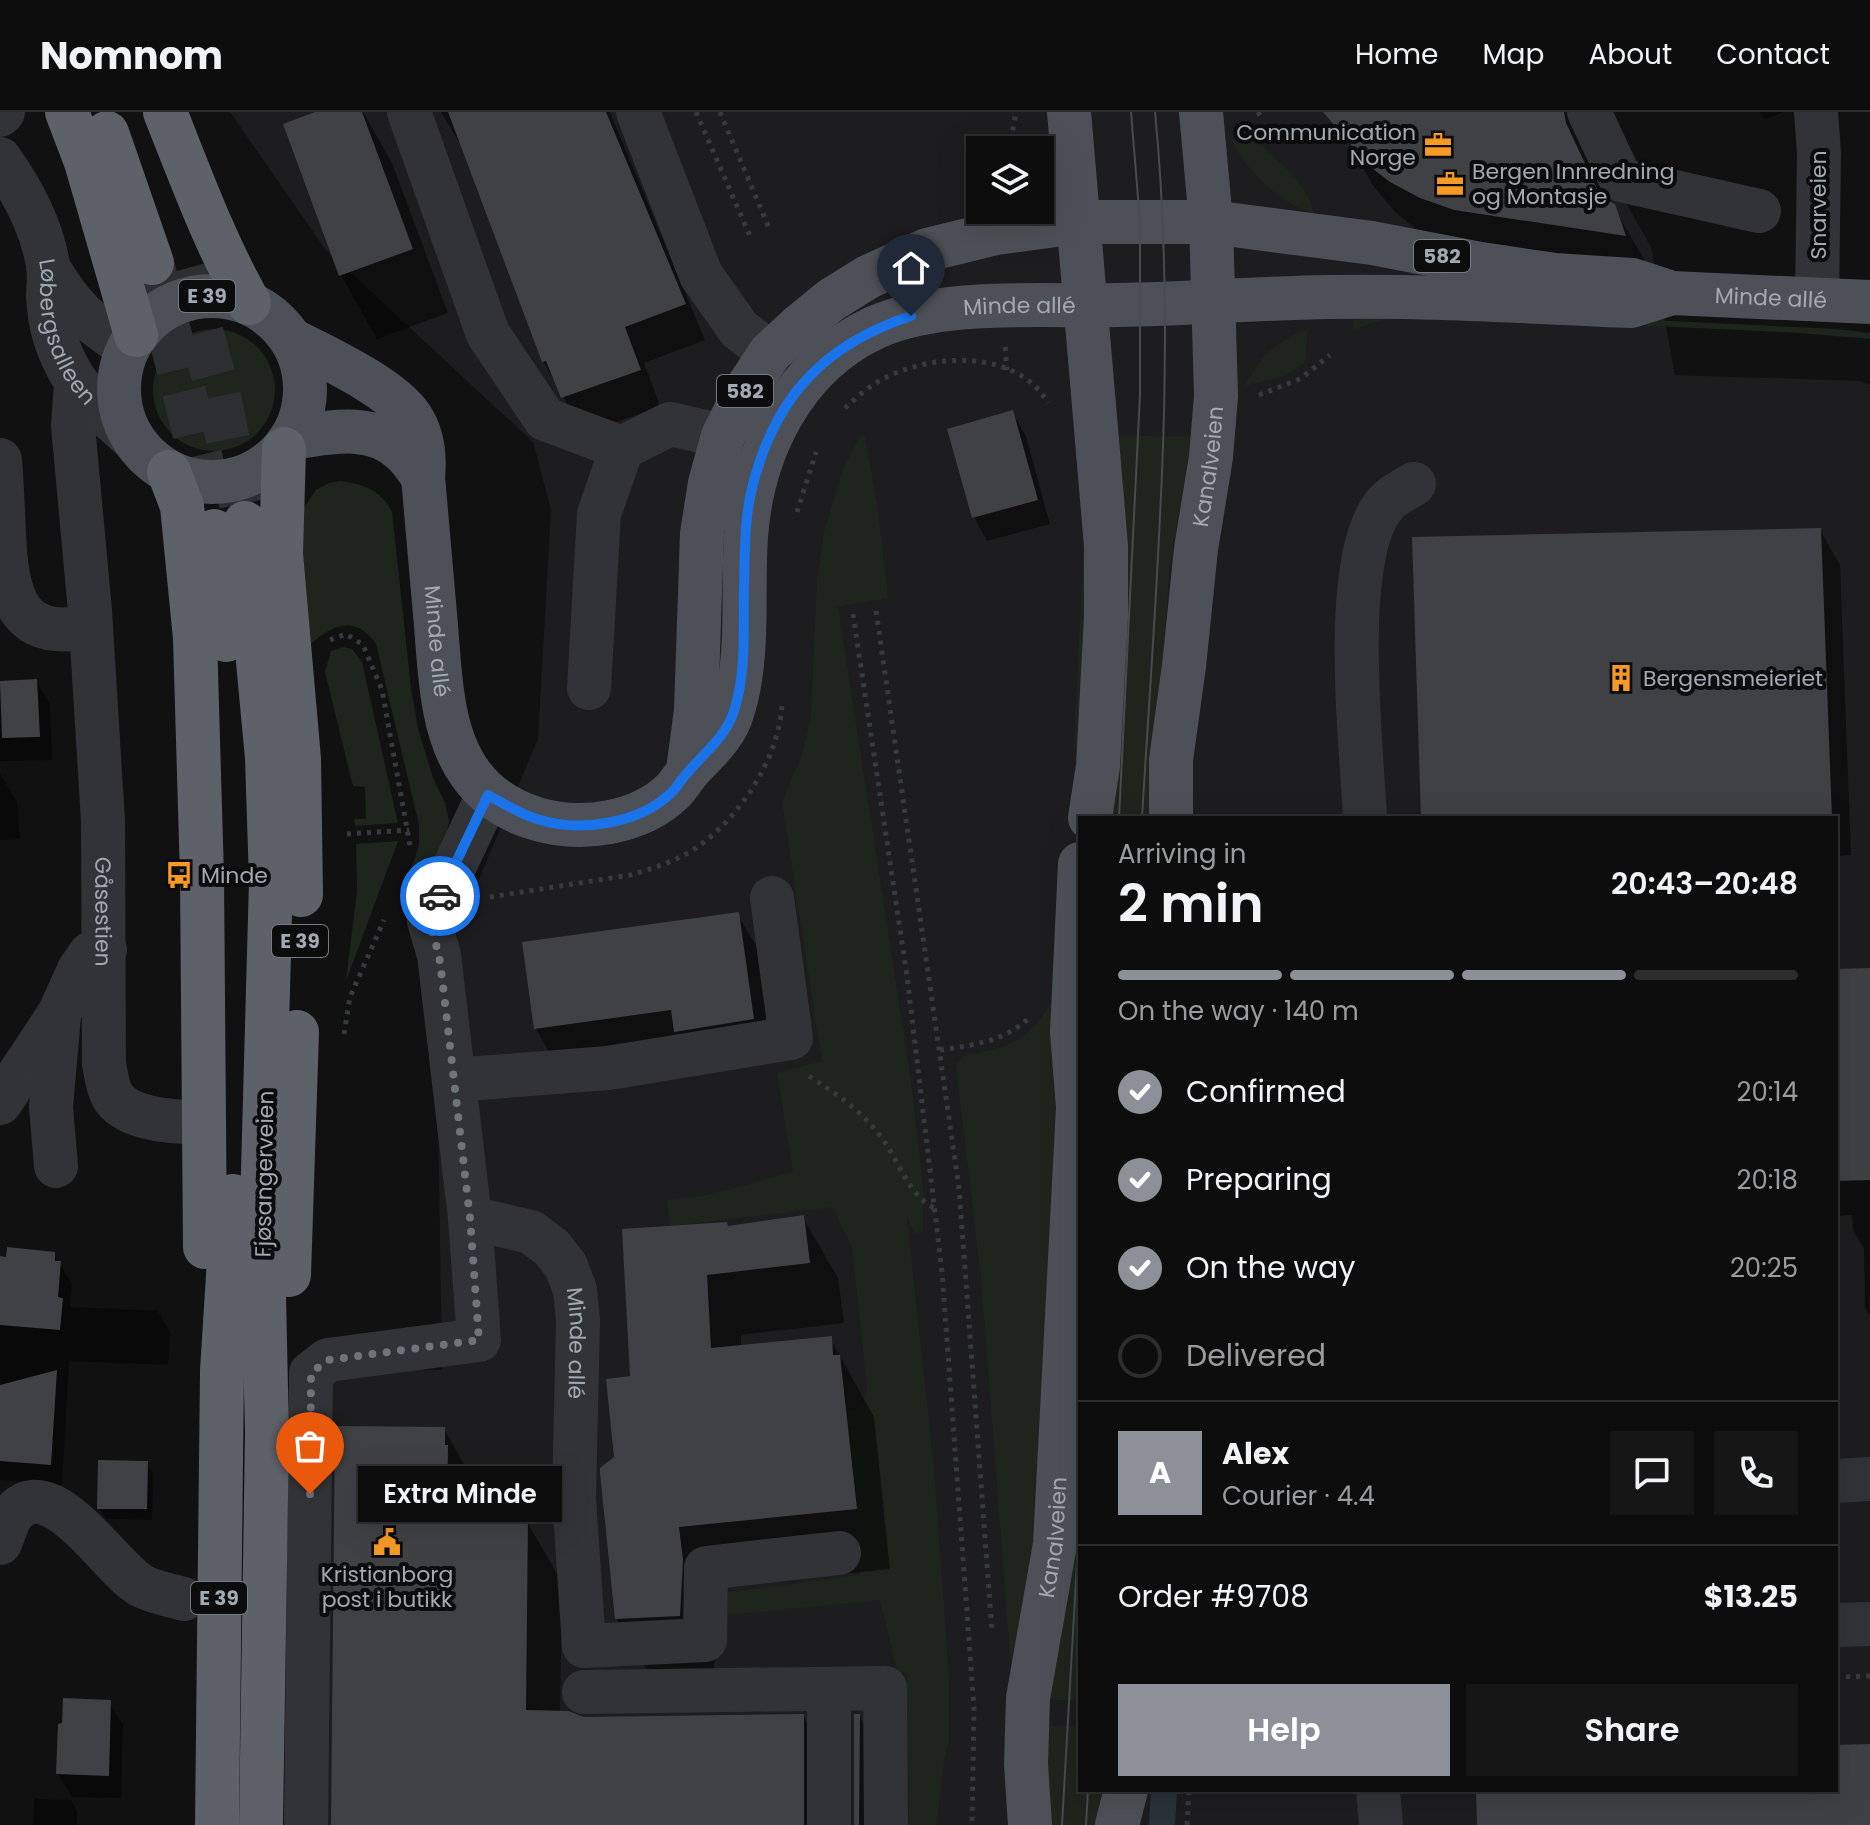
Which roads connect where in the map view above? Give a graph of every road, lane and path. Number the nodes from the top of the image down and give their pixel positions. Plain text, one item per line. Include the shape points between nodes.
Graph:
1 (67, 112) edge
2 (99, 112) edge
3 (128, 112) edge
4 (165, 112) edge
5 (409, 112) edge
6 (638, 112) edge
7 (696, 112) edge
8 (720, 112) edge
9 (1016, 112) edge
10 (1069, 112) edge
11 (1201, 112) edge
12 (1589, 112) edge
13 (1816, 112) edge
14 (1012, 136) edge
15 (0, 159) edge
16 (1759, 211) dead end
17 (1078, 222) junction
18 (1211, 222) junction
19 (769, 228) dead end
20 (750, 236) dead end
21 (48, 267) junction
22 (1672, 293) junction
23 (1817, 298) junction
24 (1870, 302) edge
25 (249, 303) junction
26 (1215, 303) junction
27 (1084, 306) junction
28 (292, 340) junction
29 (132, 341) junction
30 (1005, 351) dead end
31 (770, 353) junction
32 (1330, 355) dead end
33 (1007, 370) dead end
34 (76, 383) junction
35 (1042, 394) dead end
36 (1257, 396) dead end
37 (1052, 411) dead end
38 (723, 436) junction
39 (133, 439) junction
40 (288, 444) junction
41 (622, 448) junction
42 (0, 460) edge
43 (169, 472) junction
44 (423, 477) junction
45 (1414, 484) dead end
46 (876, 611) dead end
47 (853, 614) dead end
48 (91, 626) junction
49 (322, 643) dead end
50 (589, 688) dead end
51 (688, 771) junction
52 (488, 795) junction
53 (1090, 816) edge
54 (1171, 816) edge
55 (1365, 816) edge
56 (409, 830) junction
57 (347, 834) dead end
58 (410, 854) dead end
59 (772, 898) dead end
60 (1078, 906) edge
61 (386, 914) dead end
62 (105, 950) junction
63 (350, 997) dead end
64 (59, 1014) junction
65 (1033, 1014) dead end
66 (791, 1038) junction
67 (940, 1050) junction
68 (454, 1080) junction
69 (0, 1103) edge
70 (1078, 1107) edge
71 (1078, 1107) edge
72 (204, 1123) junction
73 (56, 1166) dead end
74 (935, 1208) junction
75 (470, 1218) junction
76 (222, 1371) junction
77 (267, 1432) junction
78 (1870, 1479) edge
79 (1838, 1481) edge
80 (0, 1543) edge
81 (839, 1553) dead end
82 (184, 1599) dead end
83 (1870, 1624) edge
84 (1838, 1625) edge
85 (994, 1647) dead end
86 (1870, 1676) edge
87 (1838, 1677) edge
88 (829, 1689) junction
89 (584, 1692) dead end
90 (1125, 1792) edge
91 (1189, 1792) edge
92 (1378, 1792) edge
93 (217, 1825) edge
94 (261, 1825) edge
95 (306, 1825) edge
96 (829, 1825) edge
97 (886, 1825) edge
98 (972, 1825) edge
99 (1030, 1825) edge
100 (1117, 1825) edge
101 (1187, 1825) edge
102 (1381, 1825) edge

1 - 29 highway via 86,162
2 - 3 highway, E 39 via 166,260
4 - 25 highway, E 39 via 201,209
5 - 41 street via 488,334 545,419
6 - 31 street via 701,275 739,329
7 - 20 path
8 - 19 path
9 - 14 path
10 - 17 main road
11 - 18 main road, Kanalveien
12 - 16 street via 1621,180
13 - 23 street, Snarveien
15 - 21 street via 31,214
17 - 18 main road, Minde allé / 582
17 - 27 main road
17 - 31 main road, Minde allé / 582 via 981,235 927,250 831,300
18 - 22 main road, Minde allé / 582 via 1555,275 1632,280
18 - 26 main road, Kanalveien
21 - 29 street, Løbergsalleen via 79,313
21 - 34 street, Løbergsalleen via 52,329
22 - 23 main road, Minde allé / 582
22 - 26 main road, Minde allé / 582 via 1631,306 1332,297
23 - 24 main road, Minde allé / 582
25 - 28 main road, E 39
25 - 29 main road, E 39 via 228,297 186,299 150,320
26 - 27 main road, Minde allé / 582
26 - 54 main road, Kanalveien via 1215,420 1171,760
27 - 51 main road, Minde allé / 582 via 974,308 911,316 874,328 810,374 769,439 752,485 742,672 733,713 717,743
27 - 53 main road via 1106,546 1098,766
28 - 40 main road, E 39 via 305,379 305,399
28 - 44 main road, Minde allé / 582 via 399,404 420,436
29 - 39 main road, E 39 via 118,384 124,423
30 - 33 path
31 - 38 main road, Minde allé / 582
32 - 36 path via 1287,386
34 - 39 street, Løbergsalleen
34 - 48 street, Gåsestien via 73,426
35 - 37 path
38 - 41 street via 670,424
38 - 51 main road, Minde allé / 582 via 702,534 696,710
39 - 43 main road, E 39
40 - 43 main road, E 39 via 265,466 242,478 192,481
40 - 44 main road via 336,431 362,432 403,452
40 - 77 highway, E 39 via 281,554 299,759 301,881 293,1209 286,1314
41 - 50 street via 599,514
42 - 48 street via 7,581 17,606 55,630
43 - 72 highway, E 39 via 182,506 195,638
44 - 52 main road, Minde allé / 582 via 447,716 468,772
45 - 55 street via 1388,501 1368,536 1356,605
46 - 67 path
47 - 74 path
48 - 62 street, Gåsestien
49 - 56 path via 346,634 363,645 382,690
51 - 52 main road, Minde allé / 582 via 672,792 640,813 610,822 571,826 539,820
52 - 68 street via 429,921 439,955
56 - 57 path
56 - 58 path
59 - 66 street
60 - 70 main road, Kanalveien via 1072,1032
61 - 63 path
62 - 64 street via 90,954
62 - 72 street, Gåsestien via 104,1064 112,1095 149,1118
64 - 69 street
64 - 73 street via 51,1107
65 - 67 path via 1005,1036
66 - 68 street via 608,1068
66 - 74 path via 800,1071 855,1107 880,1135 920,1200
67 - 85 path via 959,1188
68 - 75 street
71 - 99 main road, Kanalveien via 1055,1544 1028,1698
72 - 76 highway, E 39 via 205,1243
74 - 98 path via 974,1708
75 - 81 street, Minde allé via 531,1232 566,1266 575,1290 574,1498 584,1646 705,1640 706,1568
75 - 95 street via 479,1340 328,1360 311,1373
76 - 77 highway, Fjøsangerveien / E 39 via 232,1241 241,880 229,527 267,758 271,881 262,1207
76 - 93 highway, Fjøsangerveien / E 39
77 - 94 highway, Fjøsangerveien / E 39
78 - 79 street
80 - 82 street via 13,1513 31,1502 43,1502 65,1511 142,1586
83 - 84 street
86 - 87 path
88 - 89 street
88 - 96 street
88 - 97 street via 885,1688
90 - 100 main road
91 - 101 path
92 - 102 street

